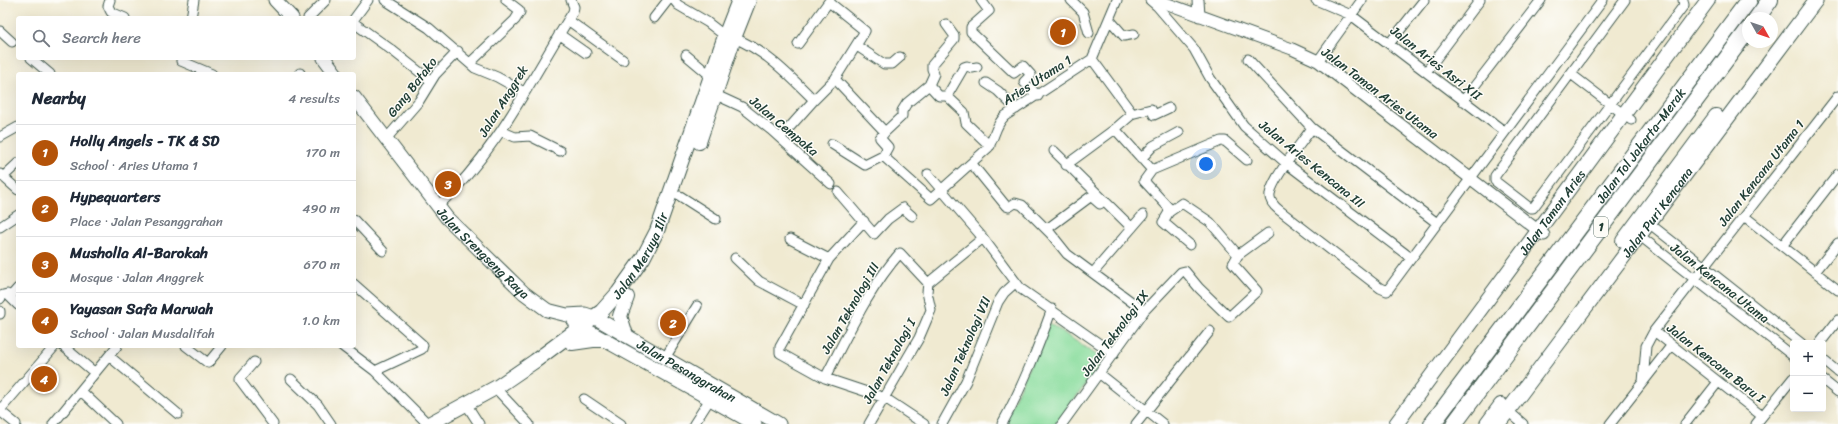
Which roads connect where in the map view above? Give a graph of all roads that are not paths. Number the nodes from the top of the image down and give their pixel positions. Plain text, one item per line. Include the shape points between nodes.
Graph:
1 (110, 0) edge
2 (194, 0) edge
3 (275, 0) edge
4 (326, 0) edge
5 (368, 0) edge
6 (385, 0) edge
7 (506, 0) edge
8 (571, 0) edge
9 (668, 0) edge
10 (674, 0) edge
11 (739, 0) edge
12 (749, 0) edge
13 (981, 0) edge
14 (1071, 0) edge
15 (1117, 0) edge
16 (1150, 0) edge
17 (1157, 0) edge
18 (1198, 0) edge
19 (1316, 0) edge
20 (1362, 0) edge
21 (1424, 0) edge
22 (1480, 0) edge
23 (1540, 0) edge
24 (1602, 0) edge
25 (1625, 0) edge
26 (1684, 0) edge
27 (1708, 0) edge
28 (1719, 0) edge
29 (1749, 0) edge
30 (1770, 0) edge
31 (1805, 0) edge
32 (1816, 0) edge
33 (830, 1) edge
34 (1761, 12) edge
35 (1351, 14) junction
36 (120, 16) edge
37 (191, 16) edge
38 (290, 16) edge
39 (310, 16) edge
40 (356, 16) edge
41 (1199, 16) junction
42 (654, 18) dead end
43 (568, 20) junction
44 (1109, 20) junction
45 (356, 24) edge
46 (946, 24) dead end
47 (0, 31) edge
48 (1089, 33) dead end
49 (559, 34) junction
50 (1134, 34) dead end
51 (1778, 34) edge
52 (729, 37) junction
53 (1742, 38) edge
54 (12, 42) dead end
55 (798, 44) dead end
56 (1390, 44) junction
57 (857, 46) junction
58 (1768, 48) edge
59 (458, 51) junction
60 (586, 53) dead end
61 (686, 55) dead end
62 (900, 57) dead end
63 (1092, 59) junction
64 (1248, 59) dead end
65 (33, 60) edge
66 (623, 60) dead end
67 (181, 61) dead end
68 (1318, 61) junction
69 (470, 63) junction
70 (976, 67) dead end
71 (48, 72) edge
72 (207, 72) edge
73 (1426, 72) junction
74 (1572, 74) junction
75 (711, 76) junction
76 (835, 80) junction
77 (431, 81) junction
78 (986, 83) dead end
79 (929, 85) junction
80 (524, 92) junction
81 (716, 95) junction
82 (947, 96) junction
83 (1038, 96) junction
84 (1838, 96) edge
85 (356, 100) edge
86 (814, 100) junction
87 (1463, 101) junction
88 (1610, 104) junction
89 (1169, 108) dead end
90 (1016, 109) junction
91 (1131, 114) junction
92 (1627, 117) junction
93 (16, 128) edge
94 (1312, 128) junction
95 (1115, 129) junction
96 (502, 131) junction
97 (885, 132) junction
98 (1179, 132) dead end
99 (1504, 132) junction
100 (0, 137) edge
101 (780, 138) junction
102 (386, 139) junction
103 (832, 144) dead end
104 (990, 146) junction
105 (560, 150) dead end
106 (1054, 151) dead end
107 (883, 156) junction
108 (1141, 159) junction
109 (1247, 160) dead end
110 (1286, 163) junction
111 (972, 164) junction
112 (16, 165) edge
113 (1066, 165) junction
114 (1152, 170) junction
115 (928, 174) dead end
116 (1838, 174) edge
117 (2, 176) edge
118 (1469, 179) junction
119 (16, 184) edge
120 (831, 184) dead end
121 (942, 189) junction
122 (838, 192) dead end
123 (680, 196) junction
124 (438, 206) junction
125 (1104, 208) dead end
126 (1169, 212) junction
127 (1142, 215) dead end
128 (16, 216) edge
129 (912, 216) dead end
130 (1744, 216) junction
131 (716, 219) dead end
132 (1645, 220) junction
133 (864, 221) junction
134 (356, 222) edge
135 (1437, 224) junction
136 (0, 227) edge
137 (1132, 228) junction
138 (1047, 229) junction
139 (1635, 232) junction
140 (1541, 233) junction
141 (1268, 234) dead end
142 (983, 238) junction
143 (790, 239) dead end
144 (1838, 243) edge
145 (1190, 245) dead end
146 (1782, 246) junction
147 (383, 251) dead end
148 (1238, 255) junction
149 (735, 258) dead end
150 (1411, 258) junction
151 (829, 259) junction
152 (1704, 267) junction
153 (1815, 272) junction
154 (1093, 273) junction
155 (1694, 279) junction
156 (1015, 282) junction
157 (928, 283) junction
158 (356, 286) edge
159 (16, 290) edge
160 (1838, 290) edge
161 (6, 297) edge
162 (627, 297) junction
163 (16, 304) edge
164 (804, 305) junction
165 (697, 306) dead end
166 (1052, 309) junction
167 (1144, 311) junction
168 (567, 314) junction
169 (599, 320) junction
170 (1838, 320) edge
171 (585, 330) junction
172 (1210, 331) dead end
173 (1654, 331) junction
174 (626, 335) junction
175 (606, 340) junction
176 (1797, 340) edge
177 (1822, 340) edge
178 (572, 343) junction
179 (1672, 345) junction
180 (53, 348) edge
181 (65, 348) edge
182 (115, 348) edge
183 (189, 348) edge
184 (220, 348) edge
185 (345, 348) edge
186 (1114, 354) junction
187 (1790, 354) edge
188 (109, 356) junction
189 (665, 358) junction
190 (254, 362) dead end
191 (1826, 362) edge
192 (374, 371) junction
193 (1838, 372) edge
194 (95, 373) junction
195 (1100, 374) junction
196 (682, 376) junction
197 (825, 378) junction
198 (291, 379) dead end
199 (1643, 382) junction
200 (1718, 382) junction
201 (1790, 382) edge
202 (1826, 382) edge
203 (81, 391) junction
204 (1838, 392) edge
205 (500, 394) junction
206 (885, 398) junction
207 (584, 399) dead end
208 (710, 399) junction
209 (1418, 402) junction
210 (470, 410) junction
211 (0, 411) edge
212 (1146, 411) junction
213 (1508, 411) junction
214 (178, 414) dead end
215 (1759, 420) edge
216 (16, 424) edge
217 (53, 424) edge
218 (116, 424) edge
219 (273, 424) edge
220 (331, 424) edge
221 (428, 424) edge
222 (441, 424) edge
223 (479, 424) edge
224 (529, 424) edge
225 (621, 424) edge
226 (694, 424) edge
227 (755, 424) edge
228 (779, 424) edge
229 (869, 424) edge
230 (924, 424) edge
231 (942, 424) edge
232 (1002, 424) edge
233 (1062, 424) edge
234 (1136, 424) edge
235 (1163, 424) edge
236 (1396, 424) edge
237 (1408, 424) edge
238 (1432, 424) edge
239 (1454, 424) edge
240 (1487, 424) edge
241 (1498, 424) edge
242 (1523, 424) edge
243 (1610, 424) edge
244 (1685, 424) edge

1 - 36 street via 108,6 111,12
2 - 37 street
3 - 38 main road
4 - 39 street
5 - 40 street
6 - 59 street via 429,28
7 - 69 street via 519,10 519,14
8 - 43 street, Jalan Anggrek via 574,7
9 - 42 street
10 - 52 street
11 - 52 main road, Jalan Meruya Ilir
12 - 52 main road, Jalan Meruya Ilir
13 - 83 street via 989,11 971,27 971,32 1012,72 1016,72 1022,66 1030,73 1030,77 1024,82
14 - 48 street via 1083,12
15 - 44 street, Aries Utama 1
16 - 110 street, Jalan Aries Kencana III via 1194,48 1210,78 1244,126
17 - 41 street, Jalan Taman Aries Utama
18 - 41 street
19 - 35 street, Jalan Aries Asri XII
20 - 35 street
21 - 56 street
22 - 73 street
23 - 87 street
24 - 99 street
25 - 74 street
26 - 88 street via 1684,4
27 - 92 main road, Jalan Taman Aries
28 - 92 main road, Jalan Taman Aries
29 - 238 highway, Jalan Tol Jakarta–Merak / 1
30 - 34 highway
31 - 51 main road, Jalan Puri Kencana
32 - 132 main road, Jalan Puri Kencana
33 - 55 street
33 - 57 street via 865,31
35 - 56 street, Jalan Aries Asri XII
35 - 68 street
41 - 68 street, Jalan Taman Aries Utama via 1292,49
43 - 49 street, Jalan Anggrek
43 - 66 street
44 - 50 street via 1124,36
44 - 63 street, Aries Utama 1
45 - 77 street
46 - 79 street via 954,35 954,40 932,65 934,74
47 - 54 street
49 - 60 street
49 - 80 street, Jalan Anggrek
52 - 75 main road, Jalan Meruya Ilir
52 - 81 main road, Jalan Meruya Ilir
52 - 86 street via 748,43 763,53
53 - 239 highway, Jalan Tol Jakarta–Merak / 1
56 - 73 street, Jalan Aries Asri XII
57 - 62 street via 884,64 892,64
57 - 76 street
58 - 132 main road, Jalan Puri Kencana
59 - 69 street
59 - 77 street, Gang Batako
61 - 75 street
63 - 83 street, Aries Utama 1
63 - 91 street
64 - 94 street
65 - 71 street
67 - 72 street
68 - 118 street, Jalan Taman Aries Utama
69 - 80 street via 475,68
70 - 82 street via 964,67
73 - 87 street, Jalan Aries Asri XII
74 - 88 street
74 - 88 street via 1495,176 1497,183 1533,208
75 - 169 main road, Jalan Meruya Ilir via 657,231 643,258
76 - 86 street
76 - 97 street
77 - 102 street, Gang Batako via 419,102
78 - 90 street
79 - 82 street via 939,96
79 - 97 street via 907,103 902,116
80 - 96 street, Jalan Anggrek
81 - 101 street, Jalan Cempaka via 742,107
81 - 123 main road, Jalan Meruya Ilir
82 - 104 street via 964,112 966,123
83 - 90 street, Aries Utama 1
84 - 130 street, Jalan Kencana Utama 1
85 - 102 main road, Jalan Srengseng Raya
86 - 101 street
87 - 99 street, Jalan Aries Asri XII
88 - 92 street
89 - 91 street via 1154,115 1151,109
90 - 104 street, Aries Utama 1 via 999,122
91 - 95 street
92 - 140 main road, Jalan Taman Aries
93 - 100 street
94 - 110 street
94 - 135 street
95 - 108 street
95 - 113 street
96 - 105 street via 515,137 530,136
96 - 124 street, Jalan Anggrek via 470,174
97 - 107 street via 880,138 888,147
98 - 108 street via 1153,146
99 - 118 street
101 - 120 street, Jalan Cempaka
102 - 124 main road, Jalan Srengseng Raya
103 - 107 street via 865,165
104 - 111 street, Aries Utama 1
106 - 113 street
107 - 121 street via 929,199
108 - 114 street
109 - 114 street via 1221,140
110 - 150 street, Jalan Aries Kencana III
110 - 150 street via 1271,192 1274,205 1382,290 1387,291
111 - 121 street, Aries Utama 1
111 - 138 street via 1006,206 1019,203
112 - 117 street
113 - 137 street
114 - 126 street via 1144,179 1144,183 1168,207
115 - 121 street
116 - 146 street
117 - 119 street
118 - 135 street
118 - 140 street, Jalan Taman Aries Utama
121 - 142 street
122 - 133 street
123 - 131 street
123 - 162 main road, Jalan Meruya Ilir via 661,245
124 - 168 main road, Jalan Srengseng Raya via 451,223 531,299 547,310
125 - 138 street via 1090,197
126 - 145 street via 1163,222
126 - 148 street via 1182,202 1210,222
127 - 137 street
128 - 136 street
129 - 133 street via 903,208 900,209 874,234
130 - 146 street
130 - 152 street, Jalan Kencana Utama 1
132 - 139 main road, Jalan Puri Kencana
132 - 152 street, Jalan Kencana Utama
133 - 151 street
134 - 147 street
135 - 150 street
137 - 154 street
138 - 154 street via 1067,254
139 - 155 street, Jalan Kencana Utama
139 - 213 main road, Jalan Puri Kencana
139 - 240 main road, Jalan Puri Kencana
140 - 209 main road, Jalan Taman Aries
141 - 148 street
142 - 156 street
142 - 157 street
143 - 151 street
144 - 153 street
146 - 153 street
148 - 167 street, Jalan Teknologi IX via 1233,264 1257,292 1230,317 1183,271
149 - 164 street via 759,281
151 - 164 street
152 - 155 street, Jalan Kencana Utama 1
152 - 176 street, Jalan Kencana Utama
153 - 160 street
154 - 167 street
155 - 173 street, Jalan Kencana Utama 1
155 - 187 street, Jalan Kencana Utama
156 - 166 street via 1021,289
156 - 231 street, Jalan Teknologi VII via 998,302 966,381
157 - 197 street, Jalan Teknologi III via 900,253 884,273
157 - 206 street, Jalan Teknologi I via 931,310 919,338
158 - 192 street via 423,345 422,349
159 - 161 street
161 - 163 street
162 - 169 main road, Jalan Meruya Ilir via 615,311
162 - 174 main road via 620,316
164 - 197 street via 780,347 780,354
165 - 189 street
166 - 186 street
166 - 232 street via 1020,392
167 - 186 street, Jalan Teknologi IX
168 - 169 main road, Jalan Srengseng Raya via 585,314
168 - 171 main road
169 - 171 main road, Jalan Meruya Ilir
169 - 174 main road, Jalan Pesanggrahan
170 - 177 street
171 - 175 main road, Jalan Pesanggrahan
171 - 178 main road, Jalan Meruya Ilir
171 - 221 main road, Jalan Meruya Ilir via 487,393
172 - 212 street
173 - 179 street, Jalan Kencana Baru I
173 - 199 street, Jalan Kencana Utama 1 via 1646,346
174 - 189 main road, Jalan Pesanggrahan
175 - 178 main road
175 - 196 main road, Jalan Pesanggrahan
178 - 205 main road, Jalan Meruya Ilir
179 - 199 street
179 - 200 street, Jalan Kencana Baru I
180 - 211 street
181 - 194 street
182 - 188 street
183 - 184 street via 208,362
185 - 192 street
186 - 195 street, Jalan Teknologi IX
188 - 194 street
188 - 214 street
189 - 196 main road, Jalan Pesanggrahan
190 - 219 street via 240,380
191 - 193 street
192 - 221 street
194 - 203 street
195 - 212 street
195 - 233 street, Jalan Teknologi IX
196 - 208 main road, Jalan Pesanggrahan
196 - 228 main road, Jalan Pesanggrahan
197 - 206 street
198 - 220 street via 318,405
199 - 243 street
200 - 215 street, Jalan Kencana Baru I
200 - 244 street
201 - 215 street
202 - 204 street
203 - 217 street
203 - 218 street
205 - 210 main road, Jalan Meruya Ilir
205 - 224 street
206 - 229 street, Jalan Teknologi I
206 - 230 street
207 - 225 street
208 - 226 street
208 - 227 main road, Jalan Pesanggrahan
209 - 236 main road, Jalan Taman Aries
209 - 237 main road, Jalan Taman Aries
210 - 222 main road, Jalan Meruya Ilir
210 - 223 street
211 - 216 street
212 - 234 street
212 - 235 street
213 - 241 main road, Jalan Puri Kencana
213 - 242 street

